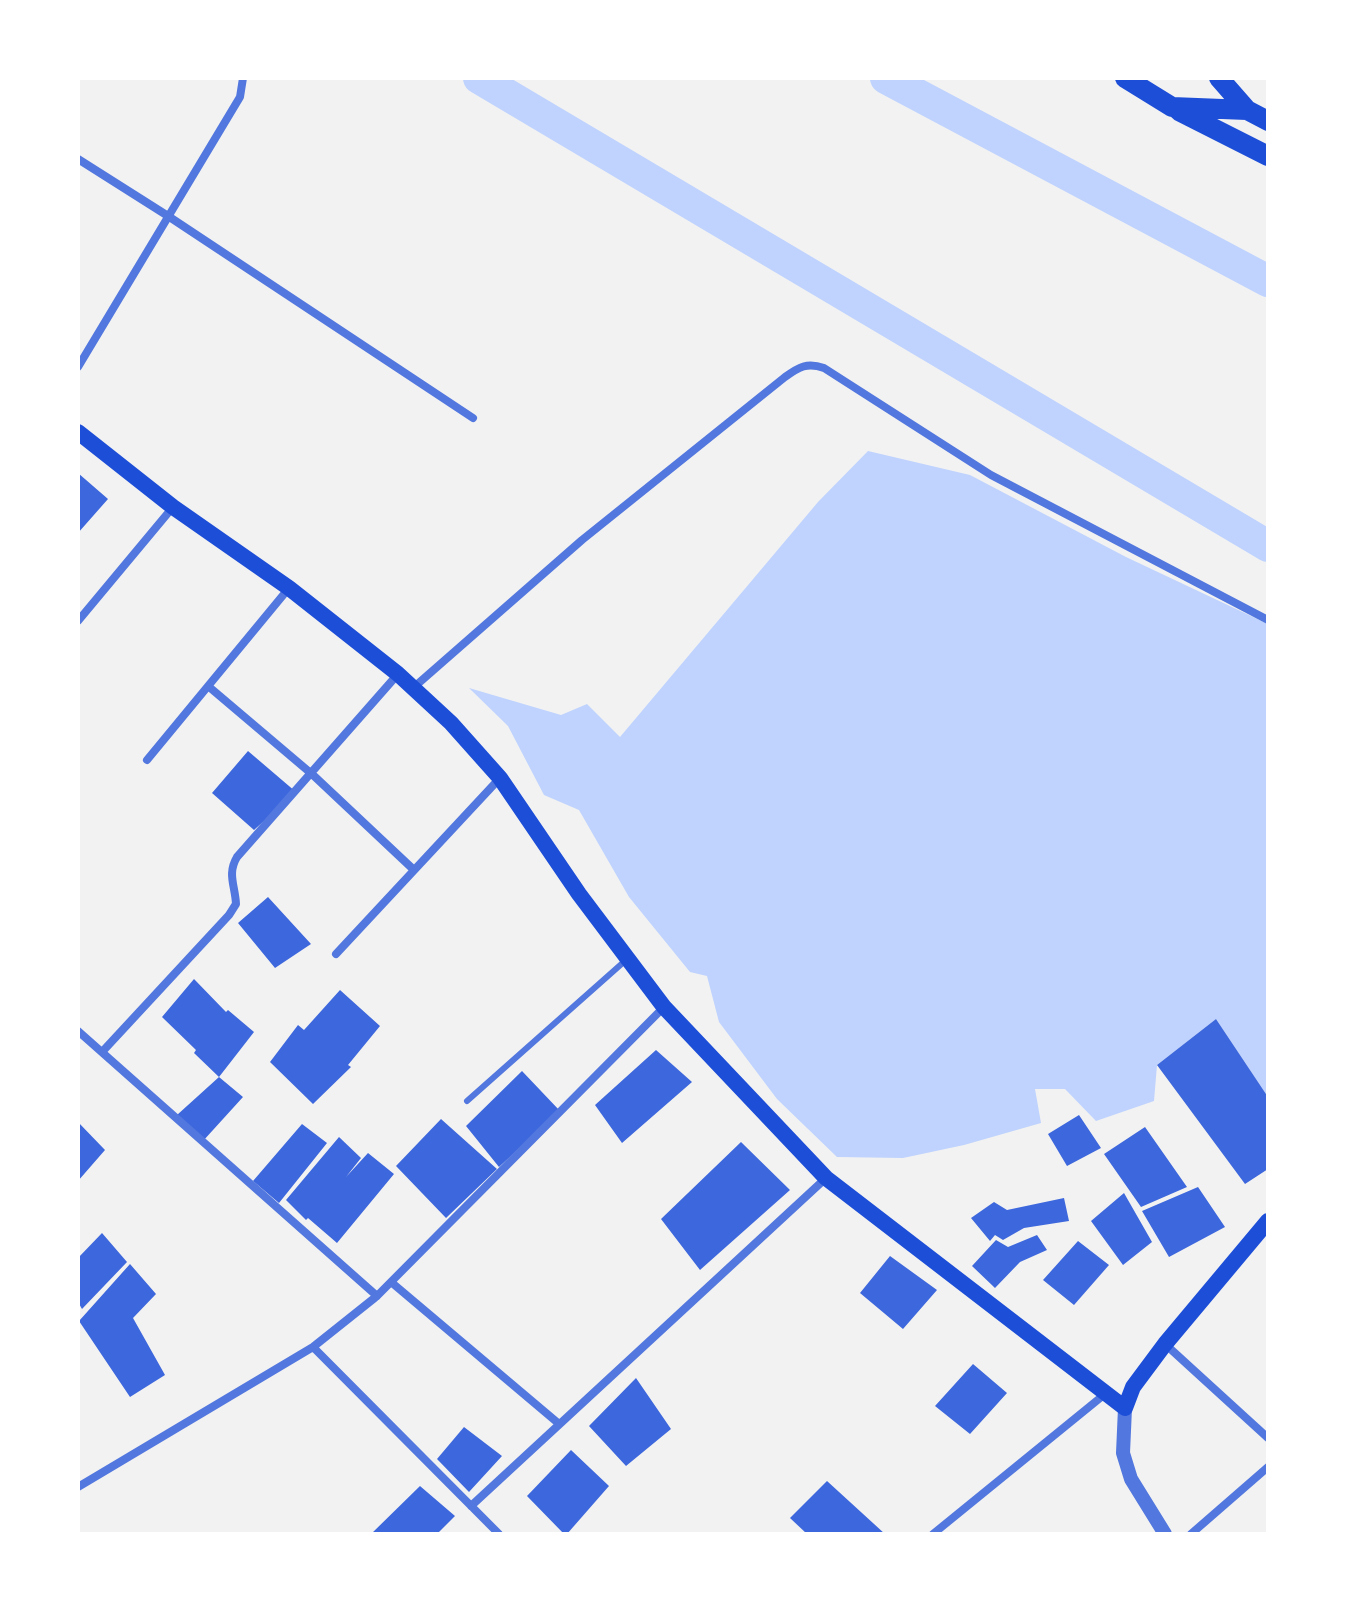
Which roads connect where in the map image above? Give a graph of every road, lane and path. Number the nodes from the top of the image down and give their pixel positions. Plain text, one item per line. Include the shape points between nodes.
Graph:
1 (243, 78) edge
2 (1125, 78) edge
3 (1219, 78) edge
4 (1172, 107) junction
5 (1247, 110) junction
6 (1268, 121) edge
7 (1268, 156) edge
8 (78, 159) edge
9 (168, 216) junction
10 (78, 367) edge
11 (473, 418) dead end
12 (78, 432) edge
13 (173, 507) junction
14 (289, 588) junction
15 (1268, 620) edge
16 (78, 621) edge
17 (398, 674) junction
18 (208, 686) junction
19 (413, 688) junction
20 (147, 760) dead end
21 (313, 775) junction
22 (500, 778) junction
23 (414, 870) junction
24 (336, 954) dead end
25 (628, 959) junction
26 (664, 1007) junction
27 (78, 1031) edge
28 (102, 1052) junction
29 (467, 1101) dead end
30 (826, 1178) junction
31 (1268, 1221) edge
32 (391, 1282) junction
33 (377, 1296) junction
34 (1165, 1344) junction
35 (313, 1347) junction
36 (1106, 1393) junction
37 (1125, 1408) junction
38 (558, 1423) junction
39 (1268, 1438) edge
40 (1268, 1467) edge
41 (78, 1487) edge
42 (471, 1506) junction
43 (491, 1526) junction
44 (484, 1534) edge
45 (499, 1534) edge
46 (933, 1534) edge
47 (1165, 1534) edge
48 (1191, 1534) edge

1 - 9 street via 240,97
2 - 4 main road
3 - 5 main road
4 - 5 main road
4 - 7 main road
5 - 6 main road
8 - 9 street
9 - 10 street
9 - 11 street
12 - 13 main road
13 - 14 main road
13 - 16 street
14 - 17 main road
14 - 18 street
15 - 19 street via 991,475 812,364 785,377 582,540
17 - 19 main road
17 - 21 street
18 - 20 street
18 - 21 street
19 - 22 main road
21 - 23 street
21 - 28 street via 231,867 236,904 229,915
22 - 23 street
22 - 25 main road
23 - 24 street
25 - 26 main road
25 - 29 lane
26 - 30 main road
26 - 32 street
27 - 28 street
28 - 33 street
30 - 36 main road
30 - 38 street
31 - 34 main road
32 - 33 street
32 - 38 street
33 - 35 street
34 - 37 main road via 1133,1387
34 - 39 street
35 - 41 street
35 - 42 street
36 - 37 main road
36 - 46 street
37 - 47 street via 1123,1453 1131,1479
38 - 42 street
40 - 48 street
42 - 43 street
43 - 44 street
43 - 45 street

